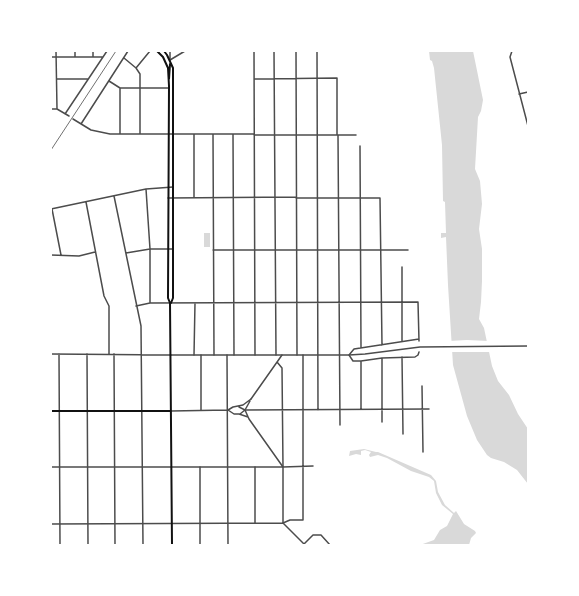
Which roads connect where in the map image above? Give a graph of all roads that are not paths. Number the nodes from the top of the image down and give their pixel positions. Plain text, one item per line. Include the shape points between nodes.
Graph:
1 (56, 51) edge
2 (75, 51) edge
3 (93, 51) edge
4 (107, 51) edge
5 (128, 51) edge
6 (150, 51) edge
7 (157, 51) edge
8 (164, 51) edge
9 (170, 51) edge
10 (185, 51) edge
11 (254, 51) edge
12 (274, 51) edge
13 (296, 51) edge
14 (317, 51) edge
15 (512, 51) edge
16 (161, 54) junction
17 (51, 57) edge
18 (56, 57) junction
19 (75, 57) junction
20 (93, 57) junction
21 (103, 57) junction
22 (124, 58) junction
23 (170, 60) junction
24 (136, 68) junction
25 (57, 78) junction
26 (317, 78) junction
27 (88, 79) junction
28 (254, 79) junction
29 (274, 79) junction
30 (296, 79) junction
31 (109, 81) junction
32 (169, 87) junction
33 (120, 88) junction
34 (140, 88) junction
35 (528, 92) edge
36 (519, 94) junction
37 (51, 109) edge
38 (57, 109) junction
39 (65, 114) junction
40 (69, 116) dead end
41 (73, 119) dead end
42 (80, 124) junction
43 (528, 126) edge
44 (120, 134) junction
45 (140, 134) junction
46 (168, 134) junction
47 (172, 134) junction
48 (194, 134) junction
49 (213, 134) junction
50 (233, 134) junction
51 (254, 134) junction
52 (275, 135) junction
53 (296, 135) junction
54 (317, 135) junction
55 (337, 135) junction
56 (356, 135) dead end
57 (360, 146) dead end
58 (173, 186) junction
59 (168, 187) junction
60 (146, 189) junction
61 (114, 196) junction
62 (194, 197) junction
63 (213, 197) junction
64 (234, 197) junction
65 (254, 197) junction
66 (275, 197) junction
67 (360, 197) junction
68 (168, 198) junction
69 (173, 198) junction
70 (296, 198) junction
71 (317, 198) junction
72 (338, 198) junction
73 (86, 202) junction
74 (52, 209) edge
75 (150, 249) junction
76 (168, 249) junction
77 (173, 249) junction
78 (213, 250) junction
79 (233, 250) junction
80 (254, 250) junction
81 (275, 250) junction
82 (296, 250) junction
83 (317, 250) junction
84 (339, 250) junction
85 (360, 250) junction
86 (381, 250) junction
87 (408, 250) dead end
88 (95, 252) junction
89 (126, 253) junction
90 (51, 255) edge
91 (61, 255) junction
92 (402, 267) dead end
93 (382, 302) junction
94 (403, 302) junction
95 (150, 303) junction
96 (170, 303) junction
97 (194, 303) junction
98 (213, 303) junction
99 (233, 303) junction
100 (255, 303) junction
101 (276, 303) junction
102 (297, 303) junction
103 (317, 303) junction
104 (339, 303) junction
105 (361, 303) junction
106 (136, 306) junction
107 (402, 341) junction
108 (382, 345) junction
109 (528, 346) edge
110 (361, 348) junction
111 (419, 352) dead end
112 (51, 354) edge
113 (59, 354) junction
114 (86, 354) junction
115 (109, 354) junction
116 (114, 354) junction
117 (142, 354) junction
118 (171, 355) junction
119 (194, 355) junction
120 (201, 355) junction
121 (214, 355) junction
122 (227, 355) junction
123 (234, 355) junction
124 (255, 355) junction
125 (276, 355) junction
126 (282, 355) junction
127 (297, 355) junction
128 (303, 355) junction
129 (318, 355) junction
130 (339, 355) junction
131 (349, 355) junction
132 (402, 357) junction
133 (382, 358) junction
134 (361, 361) junction
135 (277, 362) junction
136 (422, 386) dead end
137 (528, 395) edge
138 (528, 398) edge
139 (251, 399) junction
140 (239, 407) junction
141 (340, 409) junction
142 (382, 409) junction
143 (429, 409) dead end
144 (171, 410) junction
145 (201, 410) junction
146 (228, 410) junction
147 (245, 410) junction
148 (283, 410) junction
149 (303, 410) junction
150 (318, 410) junction
151 (361, 410) junction
152 (403, 410) junction
153 (423, 410) junction
154 (51, 411) edge
155 (59, 411) junction
156 (87, 411) junction
157 (114, 411) junction
158 (142, 411) junction
159 (239, 414) junction
160 (249, 419) junction
161 (382, 422) dead end
162 (340, 425) dead end
163 (403, 434) dead end
164 (423, 452) dead end
165 (303, 466) junction
166 (313, 466) dead end
167 (51, 467) edge
168 (60, 467) junction
169 (87, 467) junction
170 (114, 467) junction
171 (142, 467) junction
172 (171, 467) junction
173 (200, 467) junction
174 (228, 467) junction
175 (255, 467) junction
176 (283, 467) junction
177 (200, 523) junction
178 (228, 523) junction
179 (255, 523) junction
180 (283, 523) junction
181 (51, 524) edge
182 (60, 524) junction
183 (88, 524) junction
184 (115, 524) junction
185 (142, 524) junction
186 (172, 524) junction
187 (60, 545) edge
188 (88, 545) edge
189 (115, 545) edge
190 (143, 545) edge
191 (172, 545) edge
192 (200, 545) edge
193 (228, 545) edge
194 (304, 545) edge
195 (330, 545) edge

1 - 18 street
2 - 19 street
3 - 20 street
4 - 21 street
5 - 22 street
6 - 24 street
7 - 16 highway
8 - 23 highway
9 - 23 street
10 - 23 street
11 - 28 street
12 - 29 street
13 - 30 street
14 - 26 street
15 - 36 street via 510,58
16 - 23 highway
16 - 32 highway via 168,68
17 - 18 street
18 - 19 street
18 - 25 street
19 - 20 street
20 - 21 street
21 - 27 street
22 - 24 street
22 - 31 street
23 - 32 highway
23 - 47 highway via 173,68
24 - 34 street via 140,74
25 - 27 street
25 - 38 street
26 - 30 street
26 - 54 street
26 - 55 street via 337,78
27 - 39 street
28 - 29 street
28 - 51 street
29 - 30 street
29 - 52 street
30 - 53 street
31 - 33 street
31 - 42 street
32 - 34 street
32 - 46 highway
33 - 34 street
33 - 44 street
34 - 45 street
35 - 36 street
36 - 43 street
37 - 38 street
38 - 39 street
39 - 40 street
41 - 42 street
42 - 44 street via 91,130
44 - 45 street
45 - 46 street
46 - 47 street
46 - 59 highway
47 - 48 street
47 - 58 highway
48 - 49 street
48 - 62 street
49 - 50 street
49 - 63 street
50 - 51 street
50 - 64 street
51 - 52 street
51 - 65 street
52 - 53 street
52 - 66 street
53 - 54 street
53 - 70 street
54 - 55 street
54 - 71 street
55 - 56 street
55 - 72 street
57 - 67 street
58 - 59 street
58 - 69 highway
59 - 60 street
59 - 68 highway
60 - 61 street
60 - 75 street
61 - 73 street
61 - 89 street
62 - 63 street
62 - 69 street
63 - 64 street
63 - 78 street
64 - 65 street
64 - 79 street
65 - 66 street
65 - 80 street
66 - 70 street
66 - 81 street
67 - 72 street
67 - 85 street
67 - 86 street via 380,198
68 - 69 street
68 - 76 highway
69 - 77 highway
70 - 71 street
70 - 82 street
71 - 72 street
71 - 83 street
72 - 84 street
73 - 74 street
73 - 88 street
74 - 91 street
75 - 76 street
75 - 89 street
75 - 95 street
76 - 77 street
76 - 96 highway
77 - 96 highway via 173,298
78 - 79 street
78 - 98 street
79 - 80 street
79 - 99 street
80 - 81 street
80 - 100 street
81 - 82 street
81 - 101 street
82 - 83 street
82 - 102 street
83 - 84 street
83 - 103 street
84 - 85 street
84 - 104 street
85 - 86 street
85 - 105 street
86 - 87 street
86 - 93 street
88 - 91 street via 79,256
88 - 115 street via 104,296 109,306
89 - 106 street
90 - 91 street
92 - 94 street
93 - 94 street
93 - 105 street
93 - 108 street
94 - 107 street
94 - 107 street via 418,302 419,340
95 - 96 street
95 - 106 street
96 - 97 street
96 - 118 highway
97 - 98 street
97 - 119 street
98 - 99 street
98 - 121 street
99 - 100 street
99 - 123 street
100 - 101 street
100 - 124 street
101 - 102 street
101 - 125 street
102 - 103 street
102 - 127 street
103 - 104 street
103 - 129 street
104 - 105 street
104 - 130 street
105 - 110 street
106 - 117 street via 142,326
107 - 108 street
108 - 110 street
109 - 131 street via 406,348
110 - 131 street via 354,349
111 - 132 street via 415,357
112 - 113 street
113 - 114 street
113 - 155 street
114 - 115 street
114 - 156 street
115 - 116 street
116 - 117 street
116 - 157 street
117 - 118 street
117 - 158 street
118 - 119 street
118 - 144 highway
119 - 120 street
120 - 121 street
120 - 145 street
121 - 122 street
122 - 123 street
122 - 146 street
123 - 124 street
124 - 125 street
125 - 126 street
126 - 127 street
126 - 135 street
127 - 128 street
128 - 129 street
128 - 149 street
129 - 130 street
129 - 150 street
130 - 131 street
130 - 141 street
131 - 134 street via 353,361
132 - 133 street
132 - 152 street
133 - 134 street
133 - 142 street
134 - 151 street
135 - 139 street
135 - 148 street via 282,368
136 - 153 street
137 - 138 street
139 - 140 street
139 - 147 street
140 - 146 street
140 - 147 street
141 - 150 street
141 - 151 street
141 - 162 street
142 - 151 street
142 - 152 street
142 - 161 street
143 - 153 street
144 - 145 street
144 - 158 highway
144 - 172 highway
145 - 146 street
146 - 159 street
146 - 174 street
147 - 148 street
147 - 159 street
147 - 160 street
148 - 149 street
148 - 176 street
149 - 150 street
149 - 165 street
152 - 153 street
152 - 163 street
153 - 164 street
154 - 155 highway
155 - 156 highway
155 - 168 street
156 - 157 highway
156 - 169 street
157 - 158 highway
157 - 170 street
158 - 171 street
159 - 160 street
160 - 176 street
165 - 166 street
165 - 176 street
165 - 180 street via 303,520
167 - 168 street
168 - 169 street
168 - 182 street
169 - 170 street
169 - 183 street
170 - 171 street
170 - 184 street
171 - 172 street
171 - 185 street
172 - 173 street
172 - 186 highway
173 - 174 street
173 - 177 street
174 - 175 street
174 - 178 street
175 - 176 street
175 - 179 street
176 - 180 street
177 - 178 street
177 - 186 street
177 - 192 street
178 - 179 street
178 - 193 street
179 - 180 street
180 - 194 street
181 - 182 street
182 - 183 street
182 - 187 street
183 - 184 street
183 - 188 street
184 - 185 street
184 - 189 street
185 - 186 street
185 - 190 street
186 - 191 highway
194 - 195 street via 313,535 321,535

